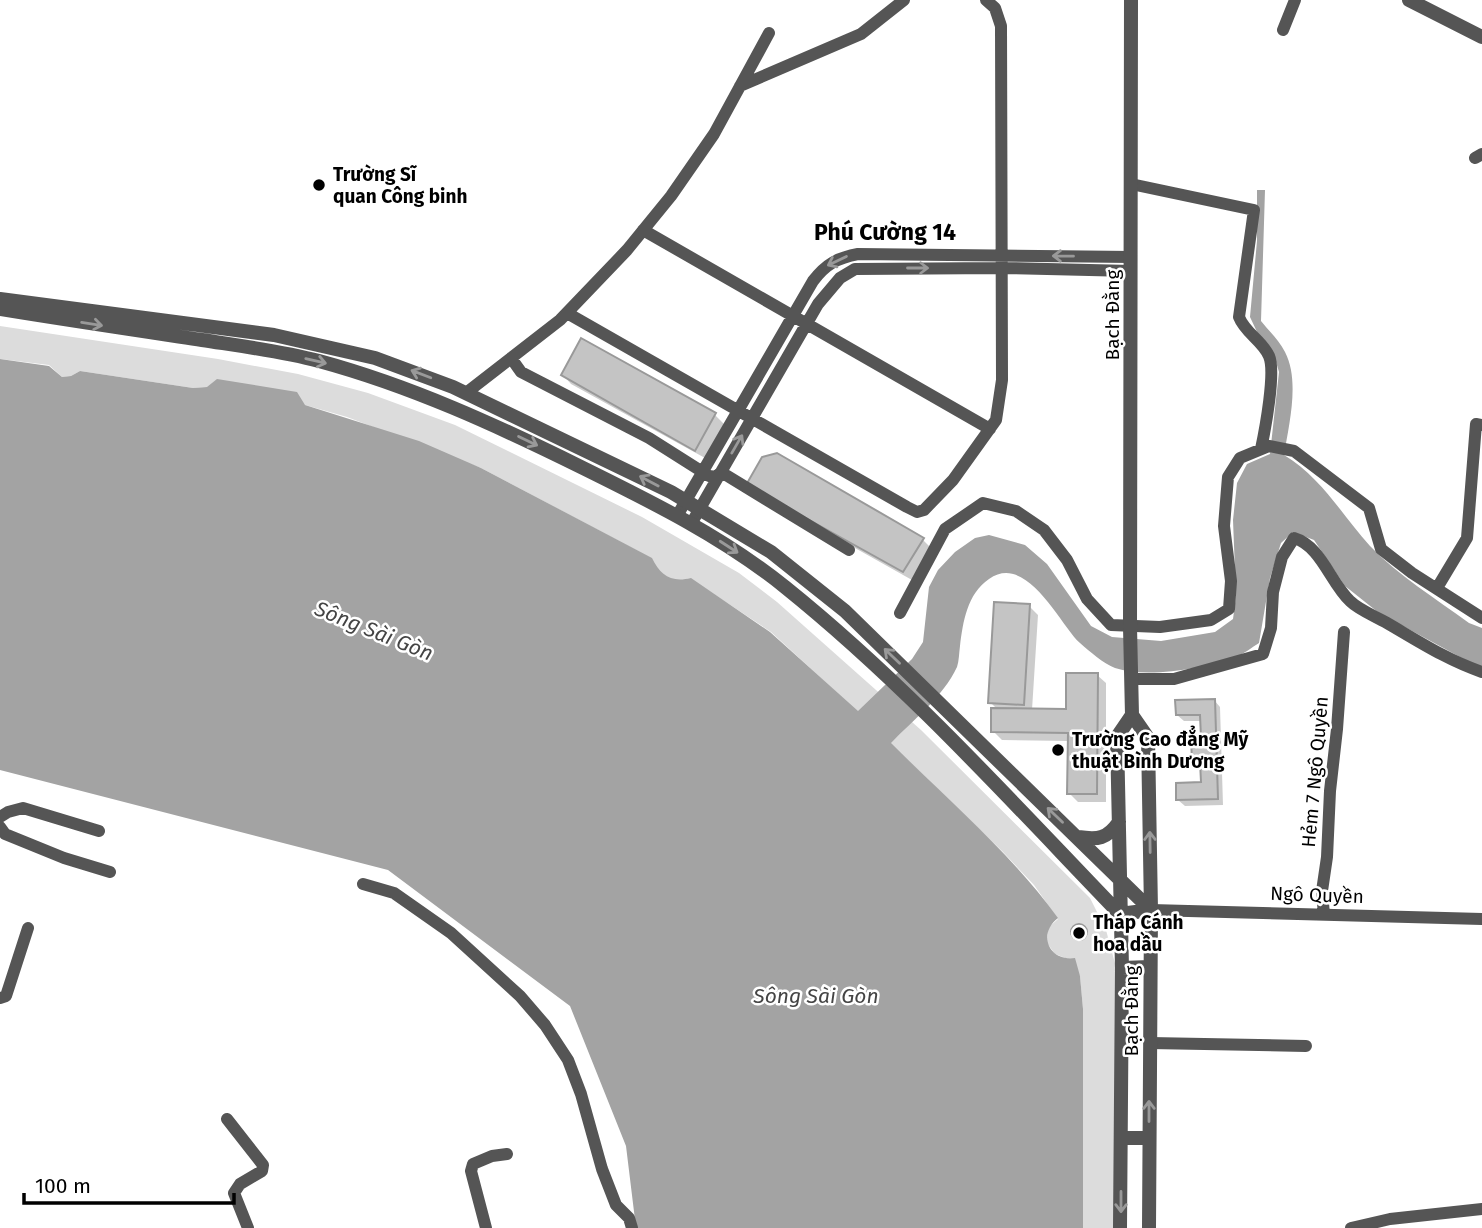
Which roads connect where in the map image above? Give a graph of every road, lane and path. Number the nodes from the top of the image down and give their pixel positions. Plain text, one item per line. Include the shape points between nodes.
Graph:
1 (904, 0) edge
2 (986, 0) edge
3 (1131, 0) edge
4 (1295, 0) edge
5 (1409, 0) edge
6 (1283, 30) dead end
7 (769, 33) dead end
8 (1482, 37) edge
9 (740, 86) junction
10 (1131, 184) junction
11 (643, 230) junction
12 (1002, 262) junction
13 (1131, 264) junction
14 (0, 299) edge
15 (0, 309) edge
16 (567, 313) junction
17 (794, 315) junction
18 (807, 323) junction
19 (264, 334) junction
20 (261, 350) junction
21 (511, 358) junction
22 (466, 393) junction
23 (738, 411) junction
24 (752, 419) junction
25 (1482, 425) edge
26 (990, 429) junction
27 (1265, 447) junction
28 (703, 472) junction
29 (721, 472) junction
30 (686, 501) junction
31 (699, 509) junction
32 (677, 516) junction
33 (691, 524) junction
34 (849, 550) dead end
35 (1437, 588) junction
36 (900, 613) dead end
37 (1482, 618) edge
38 (1130, 629) junction
39 (1343, 632) dead end
40 (1482, 672) edge
41 (1131, 679) junction
42 (1132, 715) junction
43 (0, 817) edge
44 (1119, 822) junction
45 (0, 827) edge
46 (99, 831) dead end
47 (1078, 837) junction
48 (110, 872) dead end
49 (1120, 881) junction
50 (363, 884) dead end
51 (1151, 910) junction
52 (1120, 914) junction
53 (1324, 915) junction
54 (1482, 919) edge
55 (28, 928) dead end
56 (1150, 967) junction
57 (1122, 968) junction
58 (0, 998) edge
59 (1150, 1043) junction
60 (1306, 1045) dead end
61 (227, 1119) dead end
62 (1121, 1138) junction
63 (1149, 1138) junction
64 (507, 1154) dead end
65 (1482, 1209) edge
66 (248, 1228) edge
67 (486, 1228) edge
68 (632, 1228) edge
69 (1121, 1228) edge
70 (1149, 1228) edge
71 (1350, 1228) edge

1 - 9 street via 861,34
2 - 12 street via 995,8 1001,26
3 - 10 street, Bạch Đằng
4 - 6 street
5 - 8 street
7 - 9 street
9 - 11 street via 714,134
10 - 13 street, Bạch Đằng
10 - 27 street via 1254,210 1239,317 1270,358
11 - 16 street
11 - 17 street
12 - 13 street
12 -> 17 street via 858,254 838,258 823,268
18 -> 12 street via 840,278 855,269
12 - 26 street via 1002,380 996,420
13 - 38 street, Bạch Đằng
14 - 19 street
15 -> 20 street
16 - 21 street
16 - 23 street
17 - 18 street
17 - 23 street
18 - 24 street
18 - 26 street
19 - 20 street
22 -> 19 street via 375,358
20 -> 32 street via 328,363 446,404
21 - 22 street
21 - 28 street via 521,372 649,438
30 -> 22 street
23 - 24 street
23 - 28 street
24 - 26 street via 917,512 953,480
29 -> 24 street
25 - 35 street via 1476,424 1467,538
27 - 35 street via 1294,451 1369,508 1381,549
27 - 38 street via 1240,458 1228,477 1224,526 1231,581 1228,609 1211,620
28 - 29 street via 712,477
28 - 30 street
29 - 31 street
29 - 34 street
30 - 31 street
30 - 32 street
31 - 33 street
47 -> 31 street via 845,611 771,552
32 - 33 street
33 -> 52 street via 784,586 837,631 950,737
35 - 37 street
36 - 38 street via 945,528 983,503 1016,511 1044,530 1067,560 1087,599 1111,625
38 - 41 street, Bạch Đằng
39 - 53 street, Hẻm 7 Ngô Quyền via 1322,891
40 - 41 street via 1447,658 1351,602 1319,557 1304,541 1294,538 1282,557 1264,654 1174,678
41 - 42 street, Bạch Đằng
42 - 44 street, Bạch Đằng via 1117,737
51 -> 42 street, Bạch Đằng via 1149,738
43 - 46 street via 23,808
44 - 47 street via 1103,839
44 - 49 street, Bạch Đằng
45 - 48 street via 5,834
47 - 49 street
49 - 51 street
49 - 52 street, Bạch Đằng
50 - 68 street via 394,893 451,933 545,1025 568,1060 601,1169
51 - 52 street
51 - 53 street, Ngô Quyền
51 - 56 street, Bạch Đằng
52 - 57 street, Bạch Đằng
53 - 54 street, Ngô Quyền
55 - 58 street via 11,985
56 - 57 street
56 - 59 street, Bạch Đằng
57 - 62 street, Bạch Đằng
59 - 60 street
63 -> 59 street, Bạch Đằng
61 - 66 street via 262,1166 262,1171 234,1192
62 - 63 street
62 -> 69 street, Bạch Đằng
63 - 70 street, Bạch Đằng
64 - 67 street via 473,1164 471,1171
65 - 71 street

